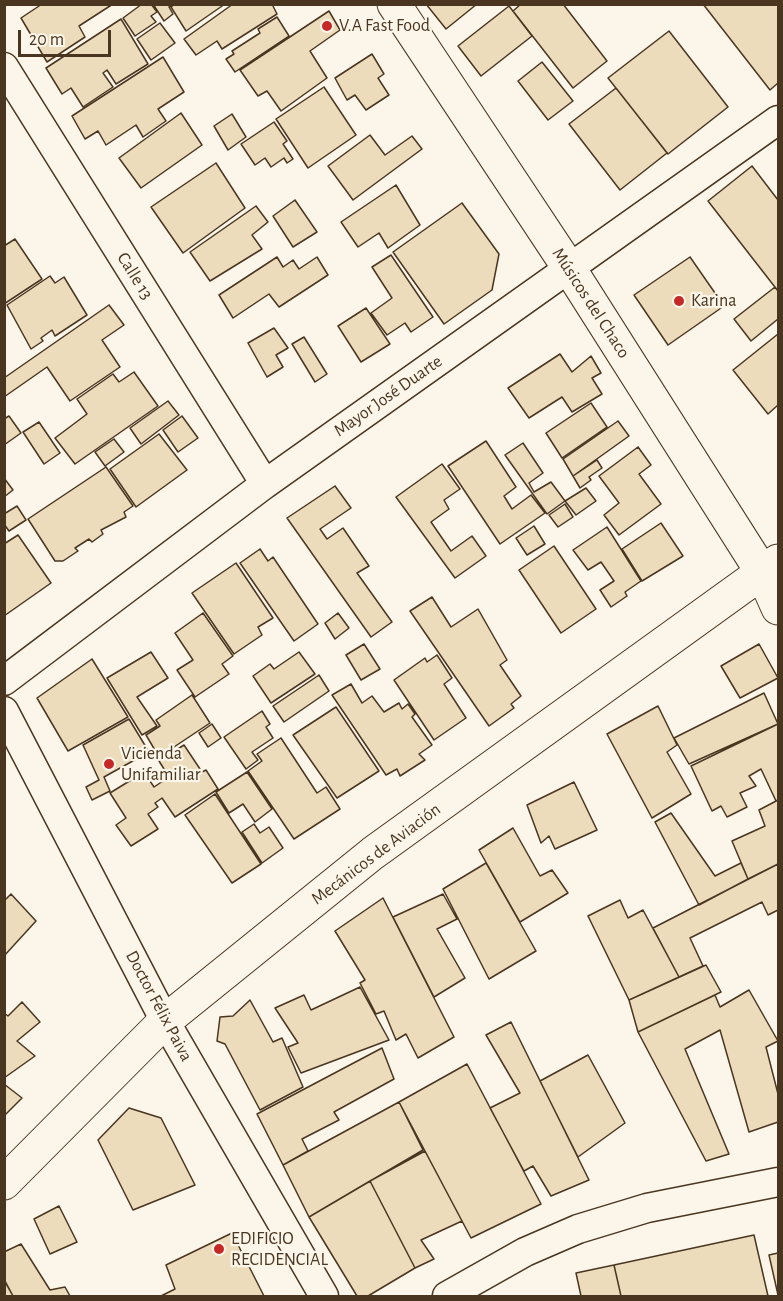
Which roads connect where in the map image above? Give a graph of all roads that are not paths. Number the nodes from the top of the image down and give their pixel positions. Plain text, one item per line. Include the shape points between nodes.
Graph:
1 (394, 4) edge
2 (4, 67) edge
3 (778, 120) edge
4 (569, 268) junction
5 (265, 484) junction
6 (770, 567) edge
7 (778, 608) edge
8 (4, 681) edge
9 (4, 711) edge
10 (165, 1021) junction
11 (778, 1182) edge
12 (4, 1183) edge
13 (324, 1296) edge
14 (447, 1296) edge

1 - 4 street, Músicos del Chaco
2 - 5 street, Calle 13
3 - 4 street, Mayor José Duarte
4 - 5 street, Mayor José Duarte
4 - 6 street, Músicos del Chaco
5 - 8 street, Mayor José Duarte
6 - 7 street, Músicos del Chaco
6 - 10 street, Mecánicos de Aviación via 373,853
9 - 10 street, Doctor Félix Paiva
10 - 12 street, Mecánicos de Aviación
10 - 13 street, Doctor Félix Paiva
11 - 14 street via 647,1208 578,1229 525,1252

